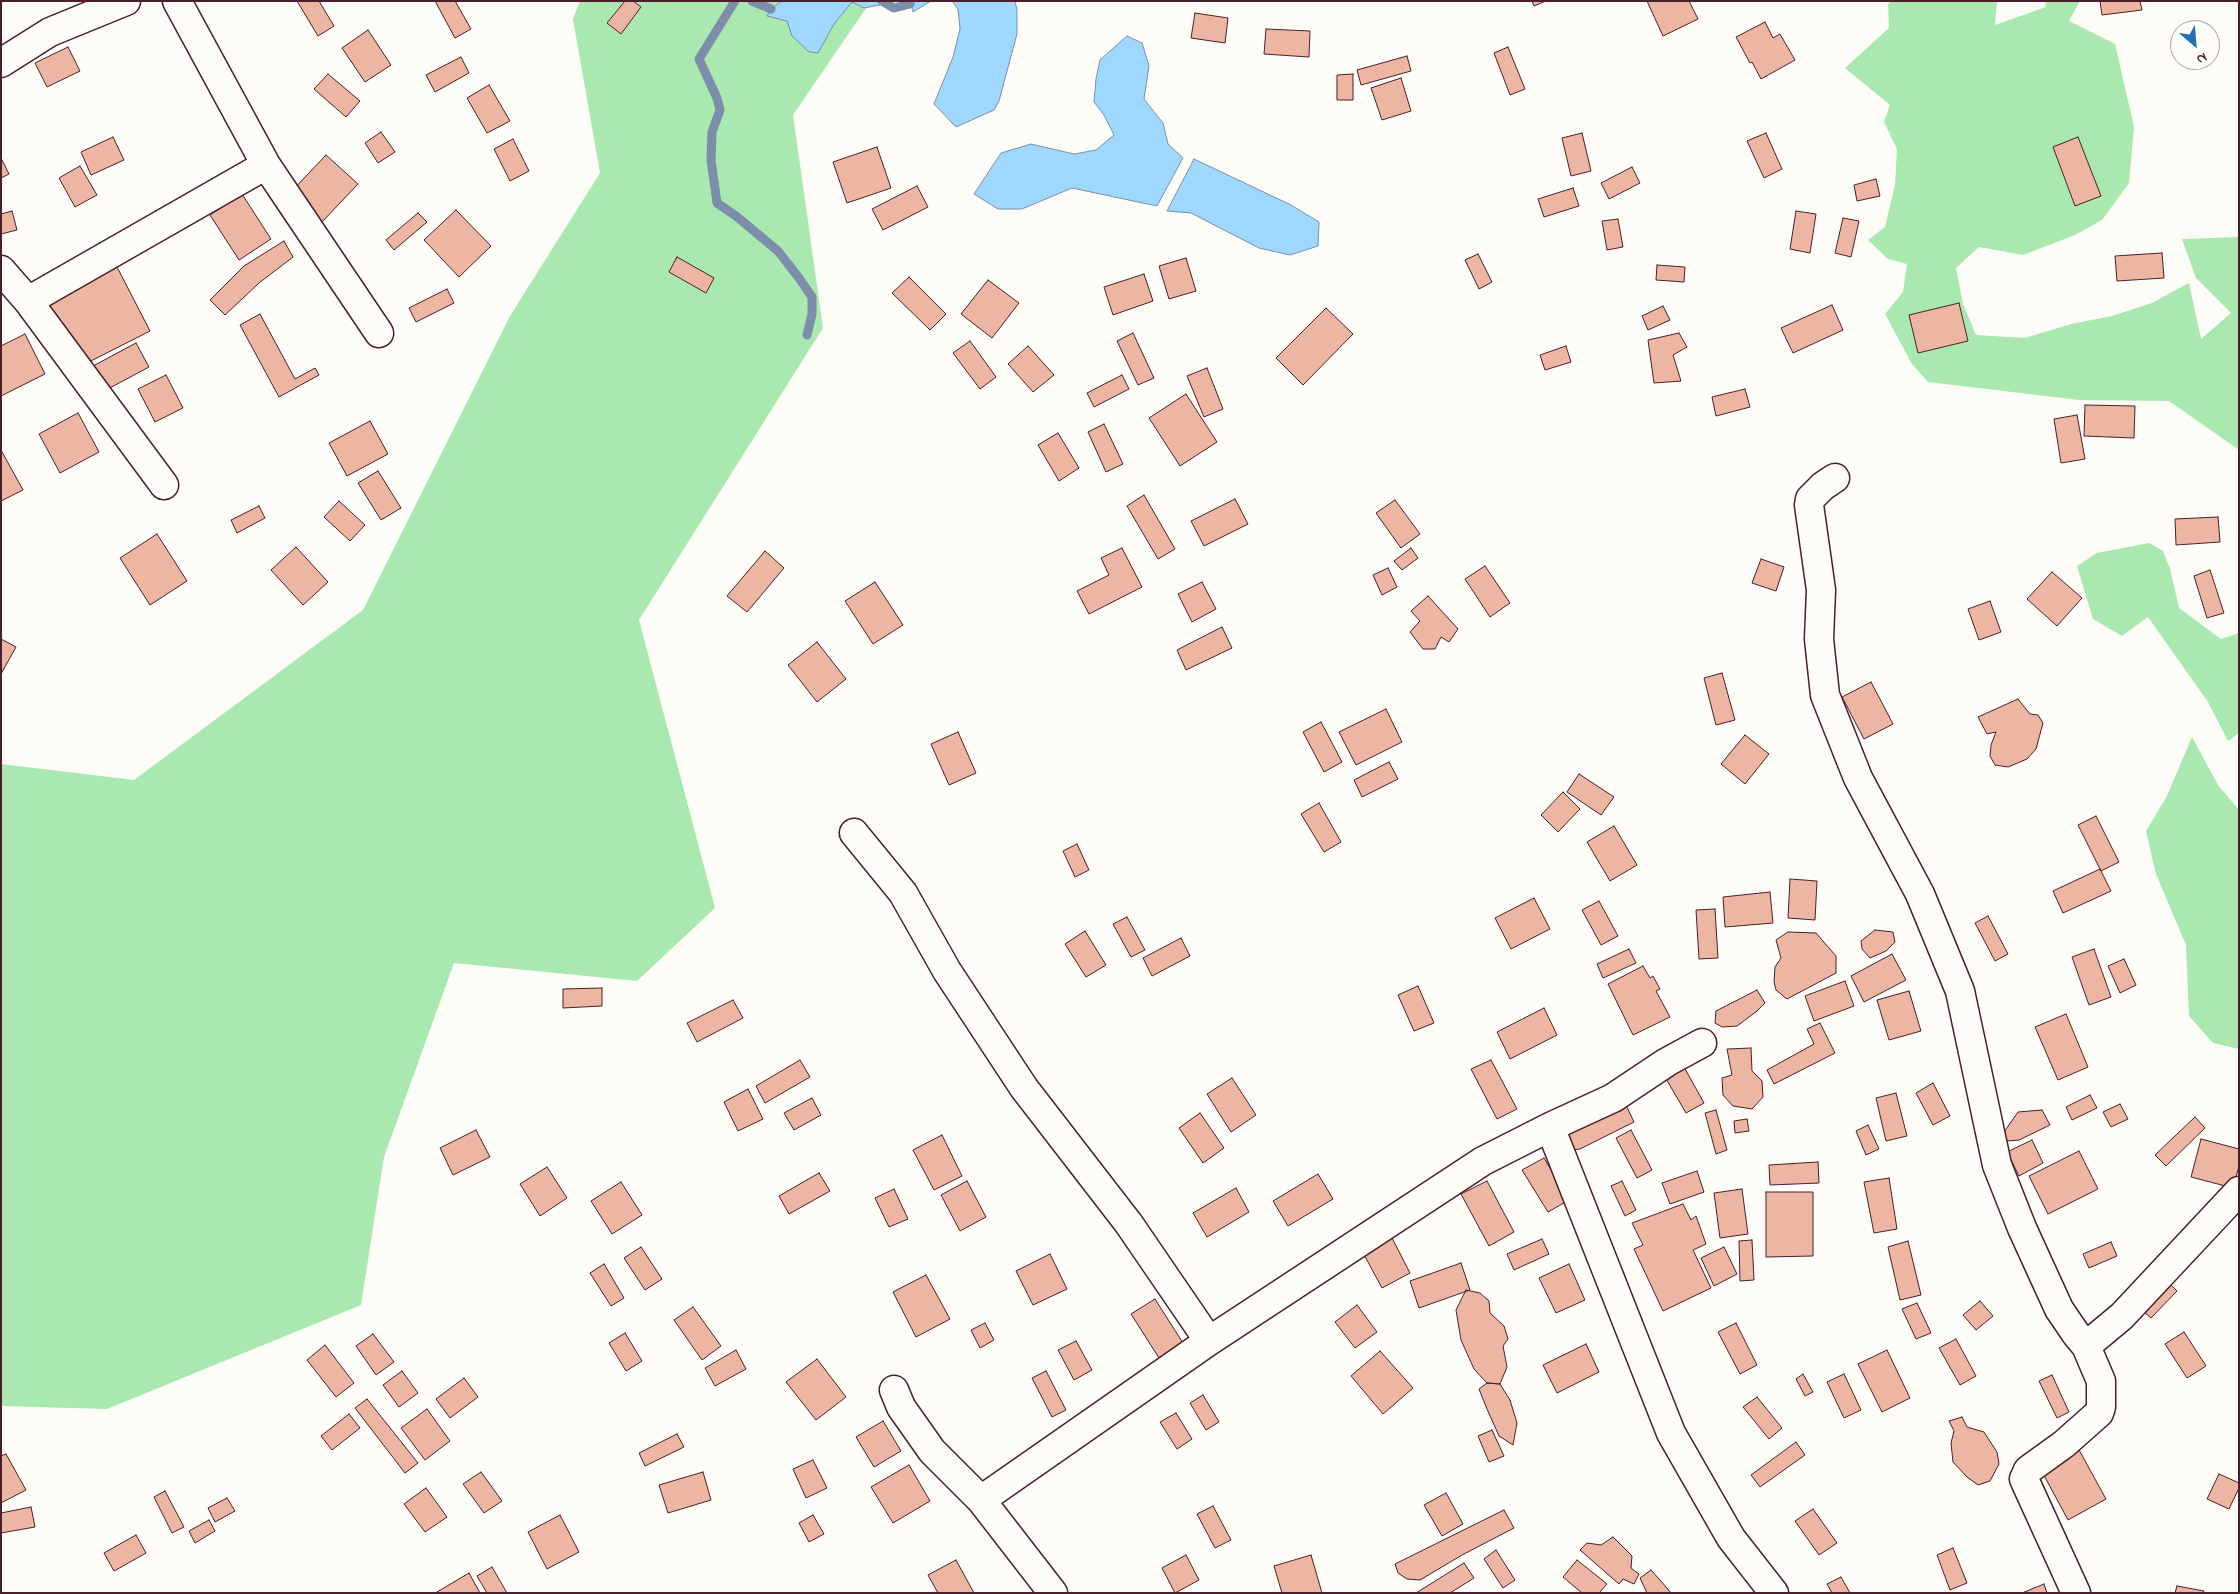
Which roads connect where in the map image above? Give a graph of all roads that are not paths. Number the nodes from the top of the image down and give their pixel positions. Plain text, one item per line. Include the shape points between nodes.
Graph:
1 (126, 1) edge
2 (177, 1) edge
3 (1, 63) edge
4 (266, 165) junction
5 (1, 270) edge
6 (28, 301) junction
7 (379, 333) dead end
8 (1835, 478) dead end
9 (164, 485) dead end
10 (854, 833) dead end
11 (1702, 1043) dead end
12 (1550, 1126) junction
13 (2239, 1191) edge
14 (1209, 1341) junction
15 (2086, 1346) junction
16 (894, 1390) dead end
17 (981, 1500) junction
18 (1053, 1593) edge
19 (1774, 1593) edge
20 (2076, 1593) edge

1 - 3 street via 50,32
2 - 4 street
4 - 6 street
4 - 7 street
5 - 6 street
6 - 9 street
8 - 15 street via 1810,499 1809,505 1821,590 1819,639 1825,695 1858,778 1920,894 1960,991 1997,1165 2022,1228 2060,1309
10 - 14 street via 903,893 947,971 1024,1088 1129,1224
11 - 12 street via 1613,1098
12 - 14 street via 1483,1161
12 - 19 street via 1671,1433 1731,1538
13 - 15 street via 2135,1302
14 - 17 street
15 - 20 street via 2101,1380 2099,1413 2028,1470 2024,1479
16 - 17 street via 900,1407 932,1451
17 - 18 street

